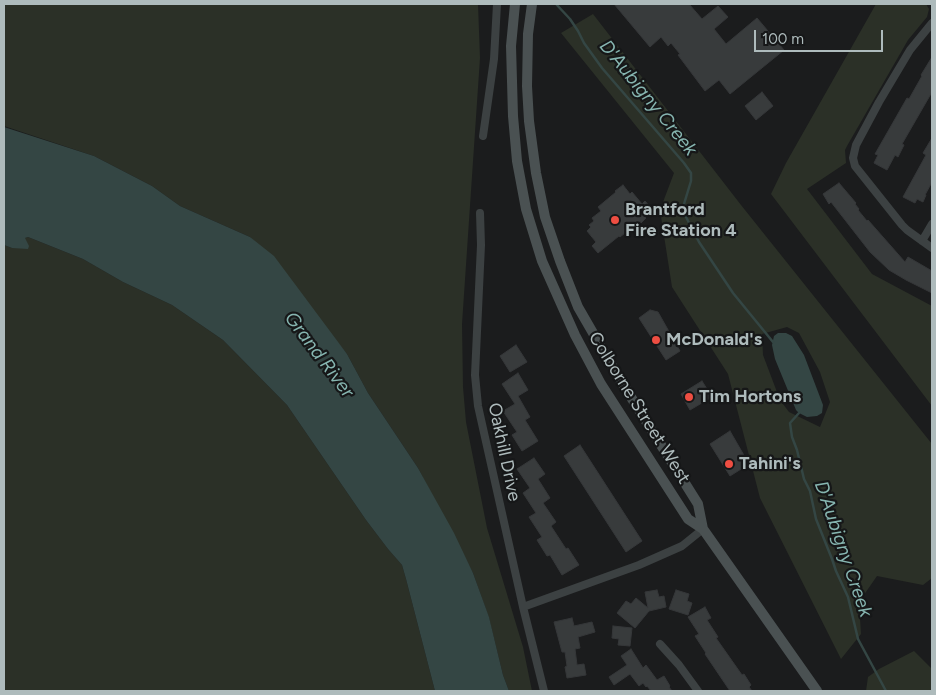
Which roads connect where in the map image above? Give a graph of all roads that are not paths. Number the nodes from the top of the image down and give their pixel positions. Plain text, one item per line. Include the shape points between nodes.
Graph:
1 (498, 4) edge
2 (515, 4) edge
3 (532, 4) edge
4 (932, 23) edge
5 (483, 136) dead end
6 (480, 214) dead end
7 (932, 224) edge
8 (922, 241) junction
9 (932, 248) edge
10 (703, 529) junction
11 (523, 607) junction
12 (660, 644) dead end
13 (544, 691) edge
14 (698, 691) edge
15 (817, 691) edge

1 - 5 street
2 - 10 main road, Colborne Street West via 511,46 517,161 526,209 542,262 601,384 688,519
3 - 10 main road, Colborne Street West via 528,121 545,217 578,307 698,504
4 - 8 street via 910,50 879,102 856,145 853,158 855,166 902,225
6 - 11 street, Oakhill Drive via 475,375 478,406
7 - 8 street
8 - 9 street
10 - 11 street via 682,546 639,565
10 - 15 main road, Colborne Street West
11 - 13 street, Oakhill Drive
12 - 14 street

